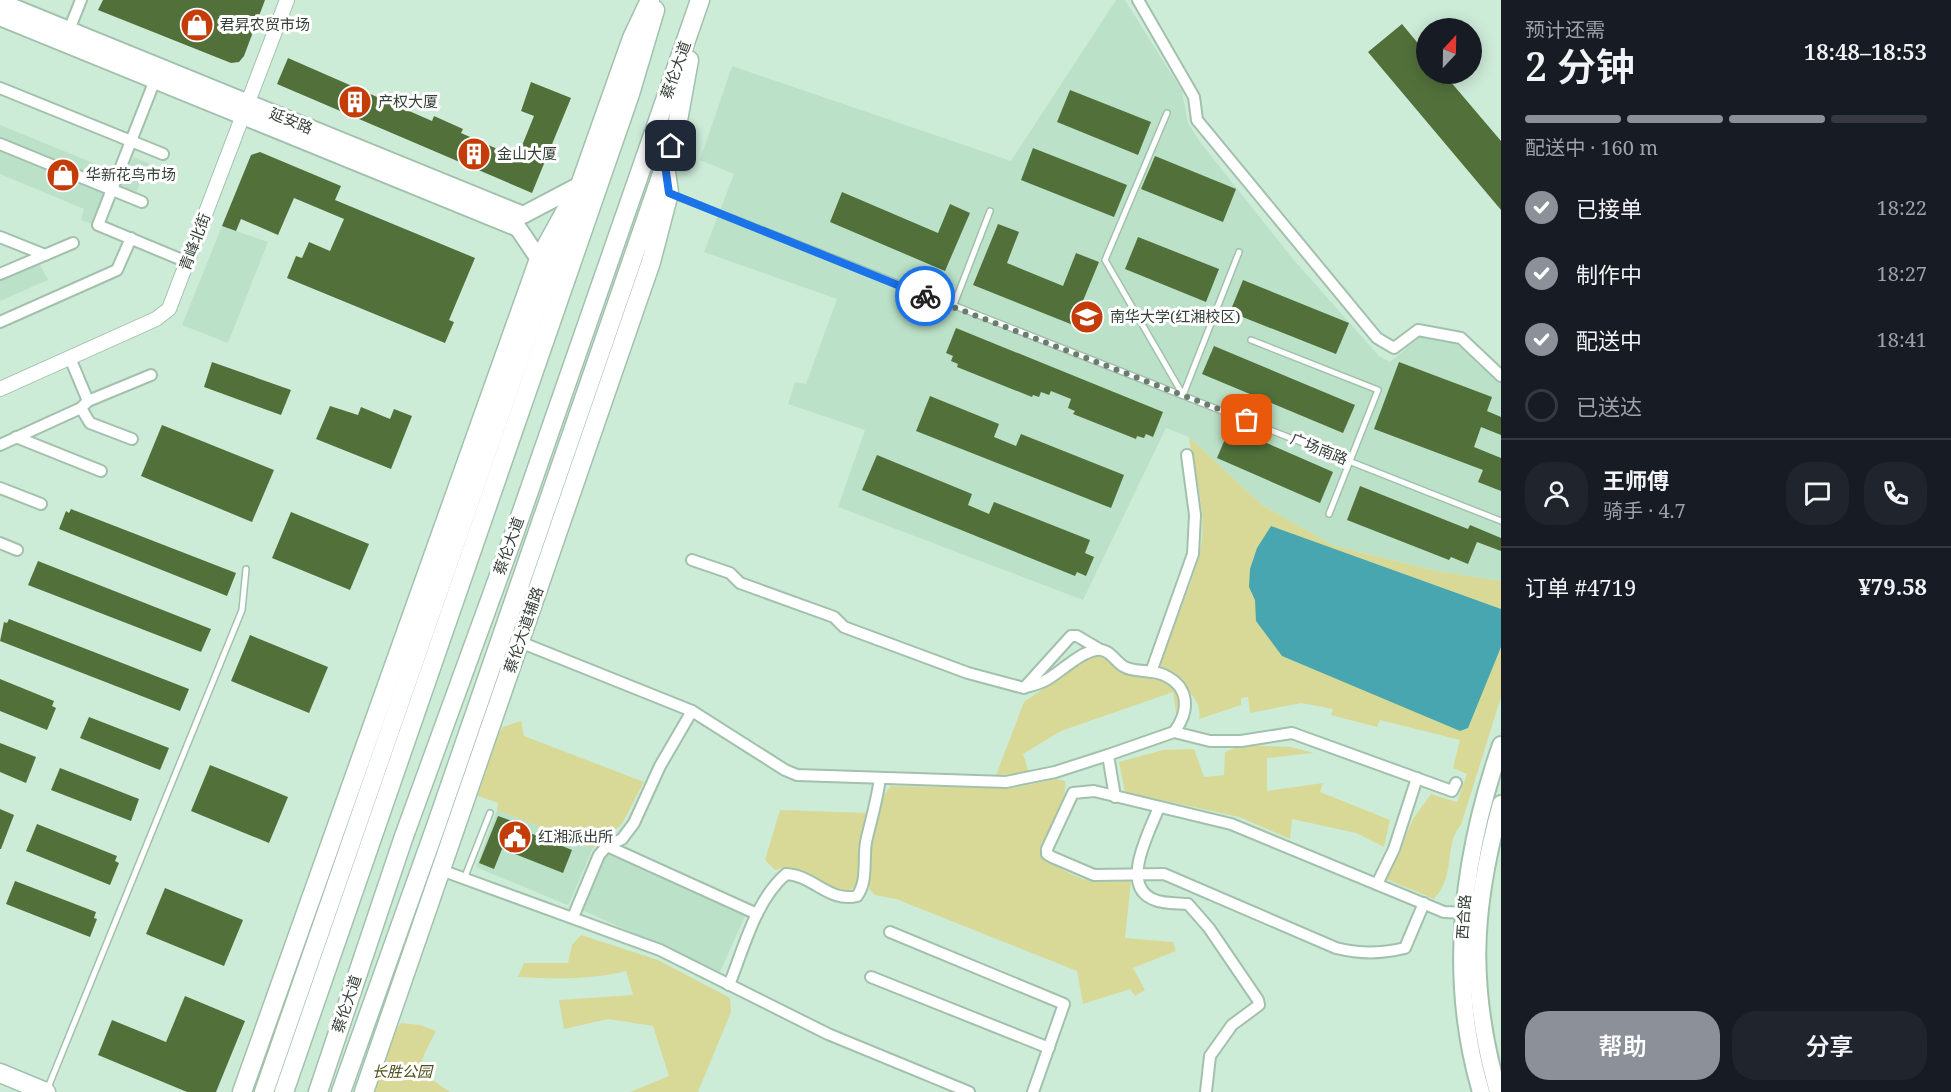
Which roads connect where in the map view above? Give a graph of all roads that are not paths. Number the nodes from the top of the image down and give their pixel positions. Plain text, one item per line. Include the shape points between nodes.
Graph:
1 (81, 0) edge
2 (288, 0) edge
3 (650, 0) edge
4 (659, 0) edge
5 (1138, 0) edge
6 (0, 2) edge
7 (700, 2) edge
8 (0, 17) edge
9 (69, 30) junction
10 (155, 80) junction
11 (0, 88) edge
12 (246, 110) junction
13 (1167, 113) dead end
14 (131, 142) junction
15 (0, 144) edge
16 (163, 154) dead end
17 (665, 165) junction
18 (580, 185) junction
19 (112, 190) junction
20 (669, 193) junction
21 (142, 202) dead end
22 (990, 211) dead end
23 (0, 237) edge
24 (131, 238) junction
25 (74, 243) dead end
26 (1239, 252) dead end
27 (45, 255) junction
28 (539, 259) junction
29 (188, 262) junction
30 (0, 274) edge
31 (953, 307) junction
32 (0, 321) edge
33 (1251, 340) dead end
34 (70, 358) junction
35 (151, 375) dead end
36 (1501, 376) edge
37 (0, 389) edge
38 (1183, 395) junction
39 (84, 404) junction
40 (16, 437) junction
41 (132, 439) dead end
42 (0, 445) edge
43 (1187, 455) dead end
44 (1350, 461) junction
45 (101, 471) dead end
46 (0, 488) edge
47 (41, 504) dead end
48 (1329, 514) dead end
49 (1501, 521) edge
50 (0, 543) edge
51 (17, 550) dead end
52 (692, 560) dead end
53 (246, 569) dead end
54 (520, 642) junction
55 (1099, 649) junction
56 (1151, 672) junction
57 (1024, 688) junction
58 (692, 711) junction
59 (1174, 732) junction
60 (1501, 746) edge
61 (1108, 754) junction
62 (880, 778) junction
63 (1417, 778) junction
64 (1456, 783) dead end
65 (1115, 796) junction
66 (1501, 804) edge
67 (1159, 807) junction
68 (490, 813) dead end
69 (607, 846) junction
70 (441, 870) junction
71 (1137, 875) junction
72 (464, 879) junction
73 (1377, 884) junction
74 (1424, 903) junction
75 (1471, 913) junction
76 (757, 914) junction
77 (573, 917) junction
78 (890, 932) dead end
79 (871, 976) dead end
80 (729, 985) junction
81 (1049, 1048) junction
82 (0, 1073) edge
83 (46, 1092) edge
84 (242, 1092) edge
85 (264, 1092) edge
86 (284, 1092) edge
87 (318, 1092) edge
88 (341, 1092) edge
89 (364, 1092) edge
90 (969, 1092) edge
91 (1033, 1092) edge
92 (1206, 1092) edge
93 (1480, 1092) edge
94 (1498, 1092) edge

1 - 9 street
2 - 12 street, 青峰北街
3 - 18 main road via 632,38
4 - 86 main road, 蔡伦大道 via 630,94
5 - 36 street via 1194,97 1197,120 1377,338 1394,348 1418,330 1461,338
6 - 9 main road, 延安路
7 - 17 main road via 677,126
7 - 87 main road, 蔡伦大道 via 403,839
8 - 10 main road, 延安路
9 - 12 main road, 延安路
10 - 12 main road, 延安路
10 - 14 street
11 - 14 street
12 - 18 main road, 延安路 via 523,215
12 - 28 main road, 延安路 via 518,228
12 - 29 street, 青峰北街
13 - 38 lane via 1105,260
14 - 16 street
14 - 19 street
15 - 19 street
17 - 20 main road, 蔡伦大道辅路
17 - 88 main road
18 - 28 main road
18 - 85 main road
19 - 21 street
19 - 24 street via 98,225
20 - 31 lane, 广场南路
20 - 54 main road, 蔡伦大道辅路 via 651,262
22 - 31 lane
23 - 27 street
24 - 29 street
24 - 32 street via 117,270
25 - 27 street
26 - 38 lane
27 - 30 street
28 - 84 main road
29 - 34 street, 青峰北街 via 169,309 156,320
31 - 38 lane, 广场南路
33 - 44 lane via 1378,390
34 - 37 street, 青峰北街
34 - 39 street
35 - 39 street
38 - 44 lane, 广场南路
39 - 40 street
39 - 41 street via 90,423
40 - 42 street
40 - 45 street
43 - 56 street via 1195,515 1193,554
44 - 48 lane
44 - 49 lane, 广场南路
46 - 47 street
50 - 51 street
52 - 57 street via 730,573 740,583 834,617 844,627 968,673
53 - 83 lane via 242,610
54 - 58 street
54 - 70 main road, 蔡伦大道辅路
55 - 56 street via 1124,667
55 - 57 street via 1087,652 1046,681
55 - 57 street via 1071,636
56 - 59 street via 1179,686 1186,697 1181,723
58 - 62 street via 797,775
58 - 69 street via 660,766 634,823 622,839
59 - 61 street
59 - 63 street via 1210,741 1241,741 1292,733
60 - 75 main road, 西合路 via 1475,835
61 - 62 street via 1055,772 1006,782
61 - 65 street
62 - 76 street via 877,807 866,844 863,882 857,896 835,896 805,878 786,874
63 - 64 street via 1452,791
63 - 73 street via 1394,849
65 - 67 street
65 - 71 street via 1073,793 1047,854 1094,875
66 - 75 main road, 西合路
67 - 71 street
67 - 73 street via 1231,824
68 - 72 lane
69 - 76 street
69 - 77 street via 599,855
70 - 72 street
70 - 89 main road, 蔡伦大道辅路
71 - 74 street via 1164,874 1336,948 1362,954 1405,948
71 - 92 street via 1137,884 1155,900 1188,904 1258,1000 1258,1005 1232,1025 1210,1056
72 - 77 street
73 - 74 street
74 - 75 street via 1444,912
75 - 93 main road, 西合路 via 1461,991
75 - 94 main road, 西合路 via 1477,994 1488,1060
76 - 80 street
77 - 80 street via 660,950
78 - 81 street via 1064,1004
79 - 81 street
80 - 90 street via 828,1035
81 - 91 street
82 - 83 main road

